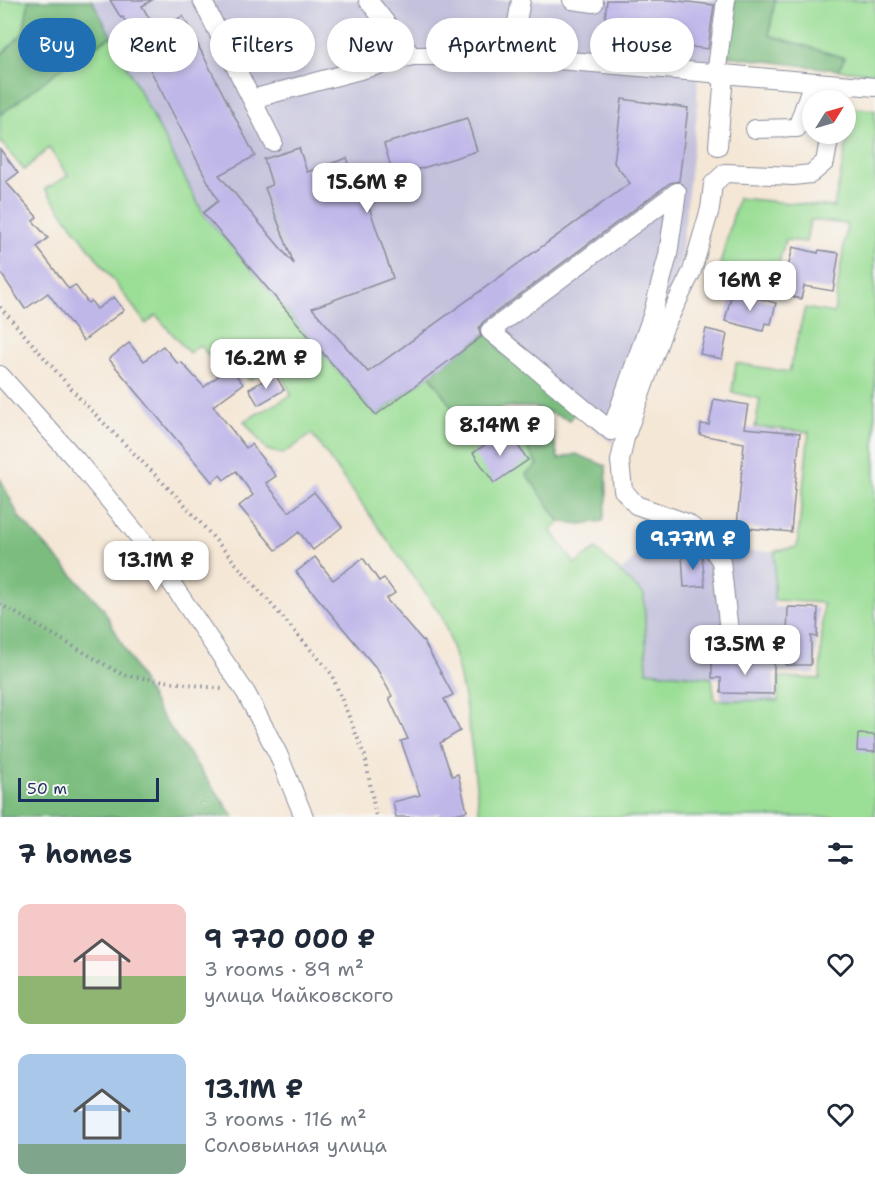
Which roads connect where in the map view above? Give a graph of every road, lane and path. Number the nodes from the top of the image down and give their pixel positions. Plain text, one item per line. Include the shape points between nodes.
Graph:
1 (202, 0) edge
2 (368, 0) edge
3 (521, 0) edge
4 (572, 0) edge
5 (726, 0) edge
6 (594, 3) dead end
7 (382, 18) edge
8 (518, 18) edge
9 (578, 62) edge
10 (355, 72) edge
11 (720, 75) junction
12 (813, 82) junction
13 (875, 87) edge
14 (831, 90) edge
15 (852, 90) edge
16 (252, 99) junction
17 (755, 129) dead end
18 (273, 142) dead end
19 (828, 144) edge
20 (718, 146) dead end
21 (658, 295) junction
22 (678, 300) junction
23 (0, 307) edge
24 (0, 375) edge
25 (0, 604) edge
26 (731, 650) dead end
27 (246, 693) junction
28 (304, 817) edge
29 (376, 817) edge

1 - 16 street
2 - 7 street
3 - 8 street
4 - 6 street
5 - 11 street
9 - 11 street
10 - 16 street
11 - 12 street
11 - 20 street
12 - 14 street
12 - 17 street via 797,128
13 - 15 street
16 - 18 street
19 - 22 street via 825,162 812,174 725,172 713,184 710,210 692,271
21 - 21 street via 611,431 490,331 677,192
21 - 22 street
22 - 26 street via 629,427 620,461 623,490 636,505 687,523 704,536 721,561
23 - 29 path via 83,402 178,498 331,673 365,756
24 - 27 street via 140,537
25 - 27 path via 123,675
27 - 28 street via 278,754

